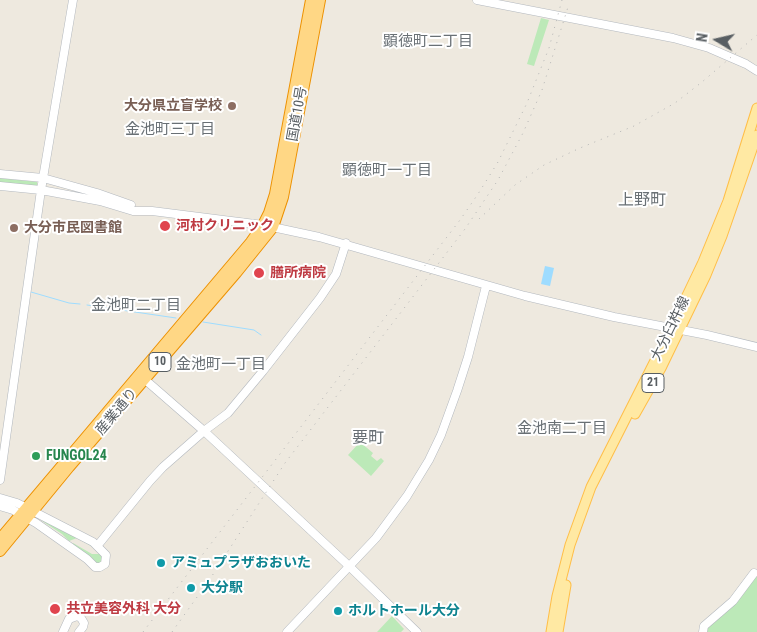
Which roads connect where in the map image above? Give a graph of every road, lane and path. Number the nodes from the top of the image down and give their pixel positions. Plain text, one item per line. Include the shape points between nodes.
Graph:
1 (73, 0) edge
2 (311, 0) edge
3 (320, 0) edge
4 (477, 0) edge
5 (757, 71) edge
6 (757, 108) edge
7 (757, 135) edge
8 (0, 174) edge
9 (43, 178) junction
10 (0, 186) edge
11 (41, 190) junction
12 (152, 211) junction
13 (268, 226) junction
14 (346, 243) junction
15 (486, 286) junction
16 (675, 330) junction
17 (757, 347) edge
18 (141, 377) junction
19 (204, 431) junction
20 (0, 480) edge
21 (0, 498) edge
22 (0, 506) edge
23 (27, 513) junction
24 (0, 539) edge
25 (98, 545) junction
26 (0, 551) edge
27 (349, 566) junction
28 (754, 573) dead end
29 (63, 632) edge
30 (79, 632) edge
31 (287, 632) edge
32 (417, 632) edge
33 (551, 632) edge
34 (558, 632) edge
35 (703, 632) edge

1 - 9 street
2 - 13 highway, 国道10号 / 10
3 - 13 highway, 国道10号 / 10 via 283,197
4 - 5 street via 675,38 709,48
6 - 16 main road, 大分臼杵線 / 21 via 728,201
7 - 16 main road, 大分臼杵線 / 21 via 722,236
8 - 9 street
9 - 11 street
9 - 12 street
10 - 11 street
11 - 12 street via 133,211
11 - 20 street
12 - 13 street
13 - 14 street
13 - 18 highway, 産業通り / 10 via 236,273
14 - 15 street
14 - 19 street via 336,274 320,298 228,413
15 - 16 street
15 - 27 street via 468,358 429,460 376,538
16 - 17 street
16 - 33 main road, 大分臼杵線 / 21 via 591,487 568,554
16 - 34 main road, 大分臼杵線 / 21 via 655,379 610,460 588,511 570,564
18 - 19 street
18 - 23 highway, 産業通り / 10
19 - 25 street via 163,467
19 - 27 street
21 - 23 street via 12,501
22 - 23 street
23 - 24 highway, 産業通り / 10
23 - 25 street
23 - 25 street via 93,566 100,568 107,558
23 - 26 highway, 産業通り / 10
27 - 31 street
27 - 32 street
28 - 35 street via 732,601 704,626
29 - 30 street via 74,616 84,623

